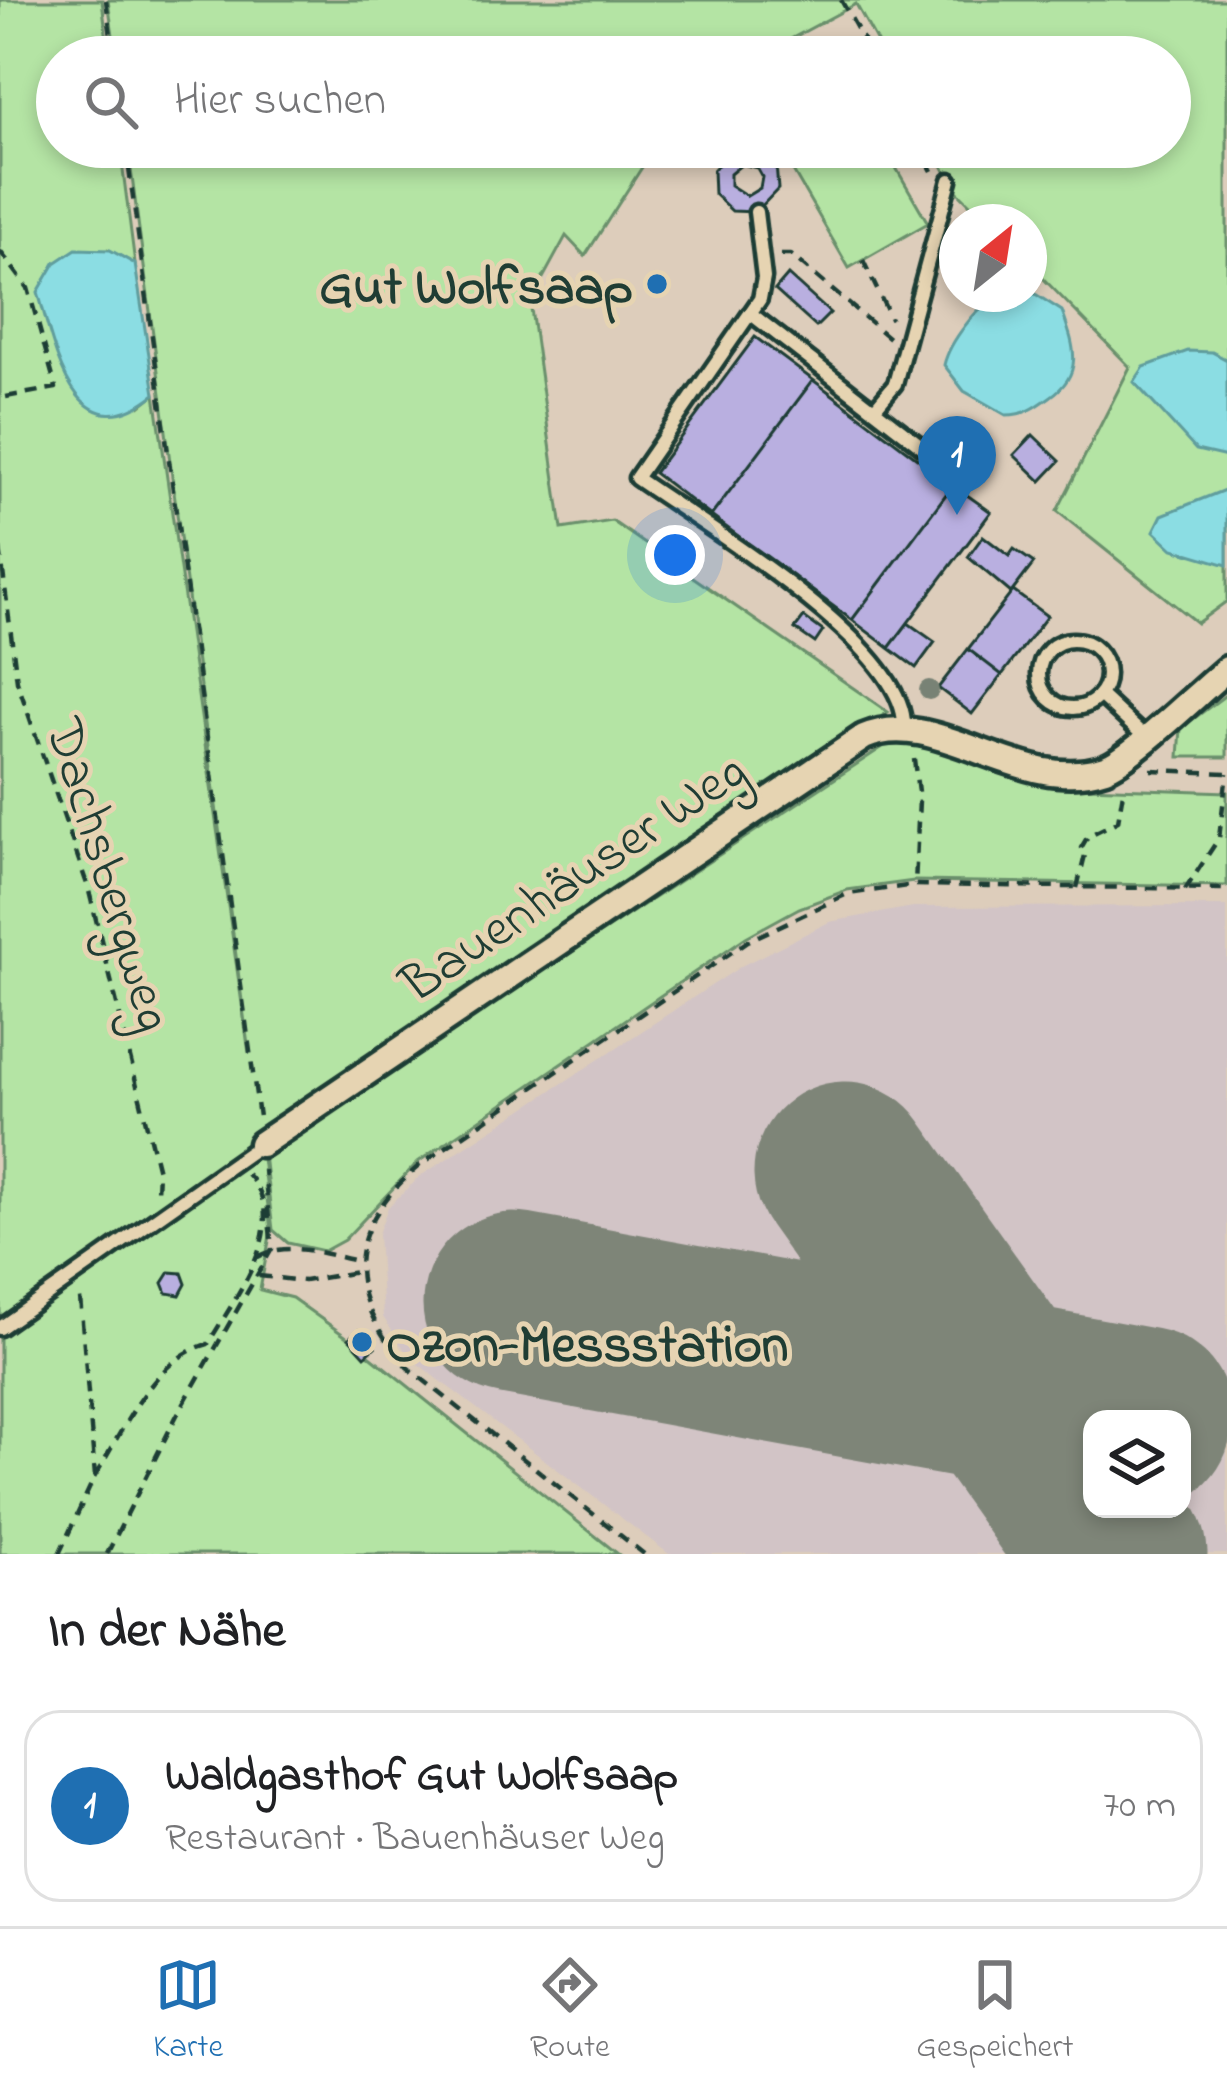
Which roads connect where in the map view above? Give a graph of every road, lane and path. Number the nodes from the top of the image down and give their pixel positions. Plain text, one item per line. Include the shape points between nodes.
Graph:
1 (106, 0) edge
2 (841, 0) edge
3 (111, 36) edge
4 (861, 36) edge
5 (129, 168) edge
6 (950, 180) dead end
7 (756, 212) dead end
8 (0, 250) edge
9 (763, 256) junction
10 (862, 260) dead end
11 (750, 313) junction
12 (905, 344) junction
13 (0, 398) edge
14 (875, 408) junction
15 (947, 466) dead end
16 (0, 548) edge
17 (1227, 669) edge
18 (1100, 695) junction
19 (909, 729) junction
20 (1145, 737) junction
21 (1119, 768) junction
22 (1227, 773) edge
23 (1224, 827) edge
24 (915, 885) junction
25 (1077, 889) junction
26 (1227, 889) edge
27 (1185, 890) junction
28 (262, 1149) junction
29 (235, 1161) junction
30 (156, 1219) junction
31 (272, 1249) junction
32 (258, 1257) junction
33 (359, 1262) junction
34 (358, 1272) junction
35 (259, 1276) junction
36 (80, 1284) dead end
37 (0, 1328) edge
38 (95, 1476) junction
39 (59, 1554) edge
40 (107, 1554) edge
41 (644, 1554) edge

1 - 3 path
2 - 4 path
5 - 28 path
6 - 12 lane
7 - 9 lane
8 - 13 path via 28,288 56,388
9 - 11 lane via 760,299
9 - 12 path via 791,255
10 - 12 path
11 - 14 lane
11 - 19 lane via 636,478 846,629 896,688
12 - 14 lane via 895,384
14 - 15 lane
16 - 30 path, Dachsbergweg via 17,681 103,939 158,1172
17 - 20 street
18 - 18 lane via 1107,673 1097,651 1078,641 1048,651 1040,684 1055,704 1079,708
18 - 20 lane
19 - 21 street via 1055,774
19 - 24 path via 919,800
19 - 28 street, Bauenhäuser Weg via 863,737
20 - 21 street
21 - 22 path
21 - 25 path via 1118,821 1088,836
22 - 23 path
23 - 27 path
24 - 25 path
24 - 33 path via 847,894 748,941 409,1175 370,1222
25 - 27 path
26 - 27 path
28 - 29 lane, Bauenhäuser Weg
28 - 31 path
29 - 30 lane, Bauenhäuser Weg
29 - 32 path via 260,1191
30 - 37 lane, Bauenhäuser Weg
31 - 32 path
31 - 33 path
31 - 35 path
32 - 38 path via 208,1344 186,1348 161,1371
33 - 34 path
34 - 35 path via 304,1281
34 - 41 path via 375,1323 407,1367
35 - 40 path
36 - 38 path
38 - 39 path

